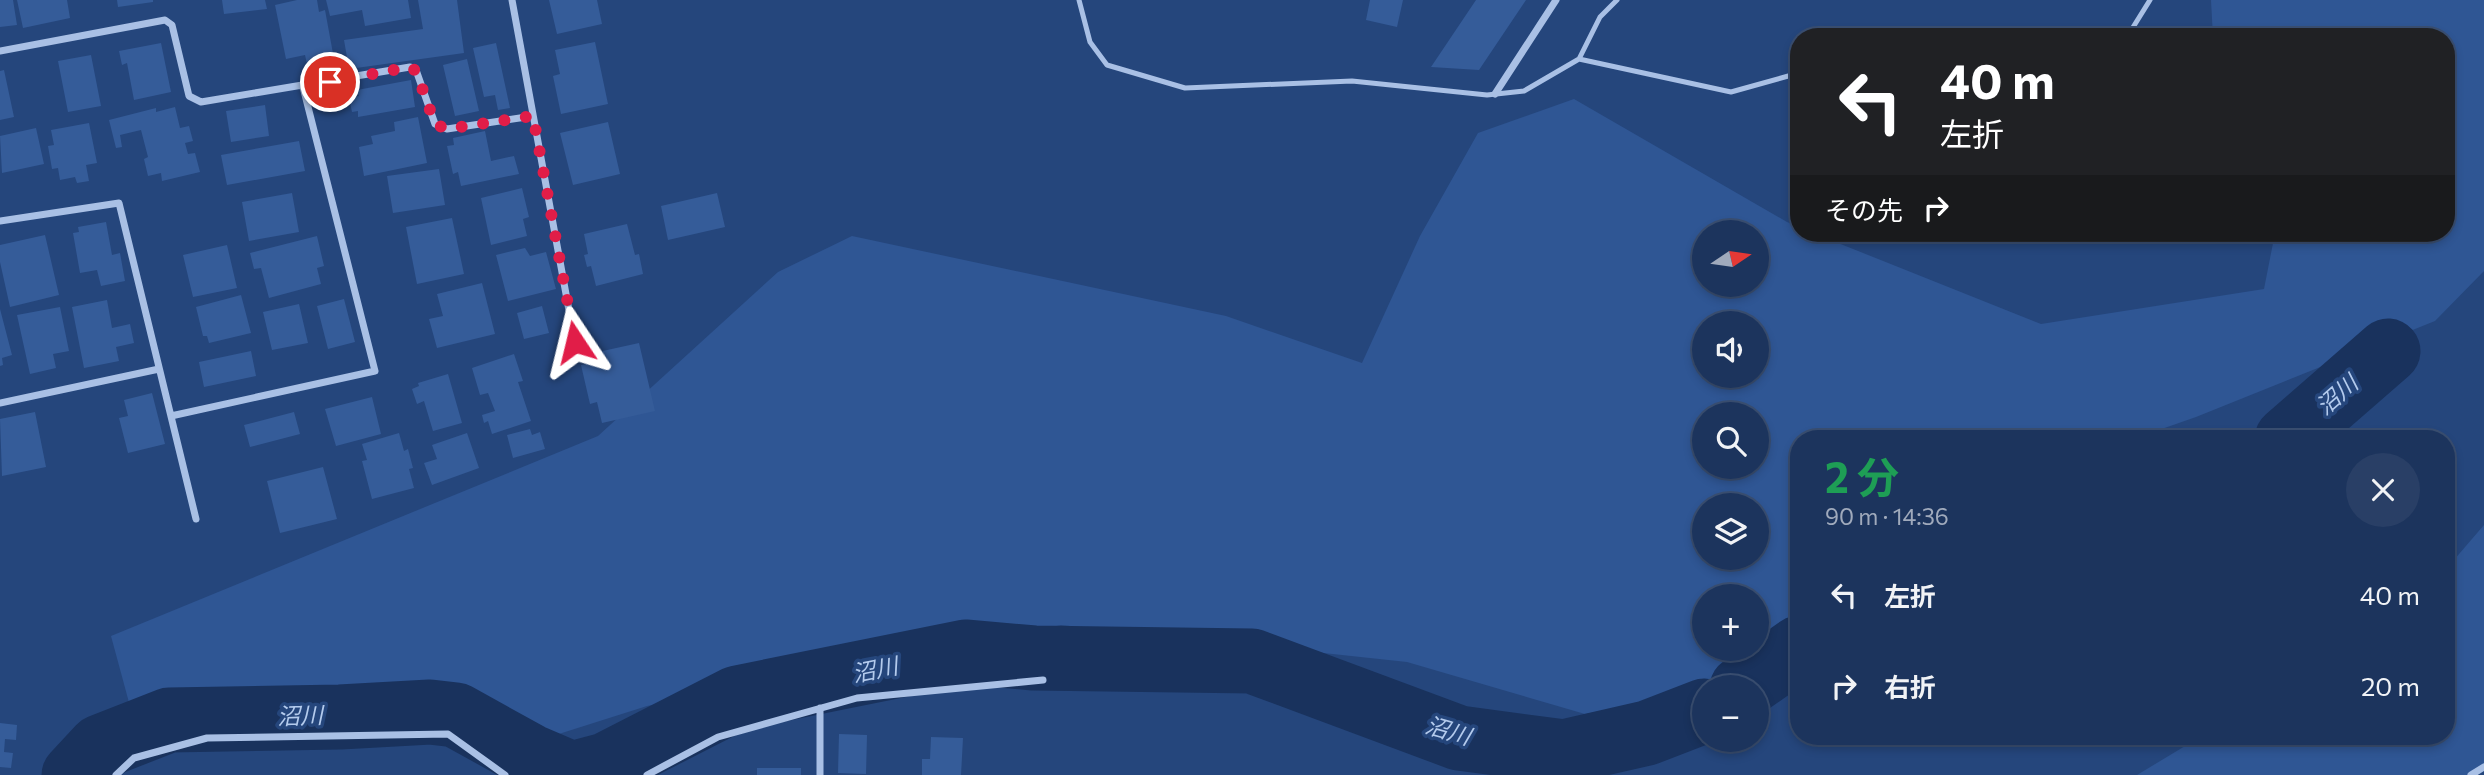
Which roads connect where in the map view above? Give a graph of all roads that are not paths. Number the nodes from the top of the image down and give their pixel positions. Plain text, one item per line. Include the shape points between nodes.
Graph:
1 (512, 0) edge
2 (1079, 0) edge
3 (1556, 0) edge
4 (1617, 0) edge
5 (2150, 0) edge
6 (2133, 28) edge
7 (0, 51) edge
8 (1579, 59) junction
9 (1790, 76) edge
10 (303, 87) junction
11 (1496, 94) junction
12 (533, 116) junction
13 (0, 221) edge
14 (575, 342) dead end
15 (159, 369) junction
16 (0, 402) edge
17 (171, 416) junction
18 (196, 519) dead end
19 (1043, 680) dead end
20 (820, 708) junction
21 (2484, 767) edge
22 (116, 775) edge
23 (505, 775) edge
24 (647, 775) edge
25 (820, 775) edge
26 (2471, 775) edge

1 - 12 street
2 - 11 lane via 1090,42 1107,65 1185,88 1352,80
3 - 11 street
4 - 8 lane via 1600,17
5 - 6 lane
7 - 10 street via 165,20 172,25 189,96 201,102
8 - 9 lane via 1731,92
8 - 11 lane via 1524,91
10 - 12 street via 410,67 416,71 435,124 447,129
10 - 17 street via 375,371
12 - 14 street
13 - 15 street via 119,203
15 - 16 street
15 - 17 street
17 - 18 street
19 - 20 street via 857,698
20 - 24 street via 718,737
20 - 25 street
21 - 26 street
22 - 23 street via 134,758 207,738 447,734

